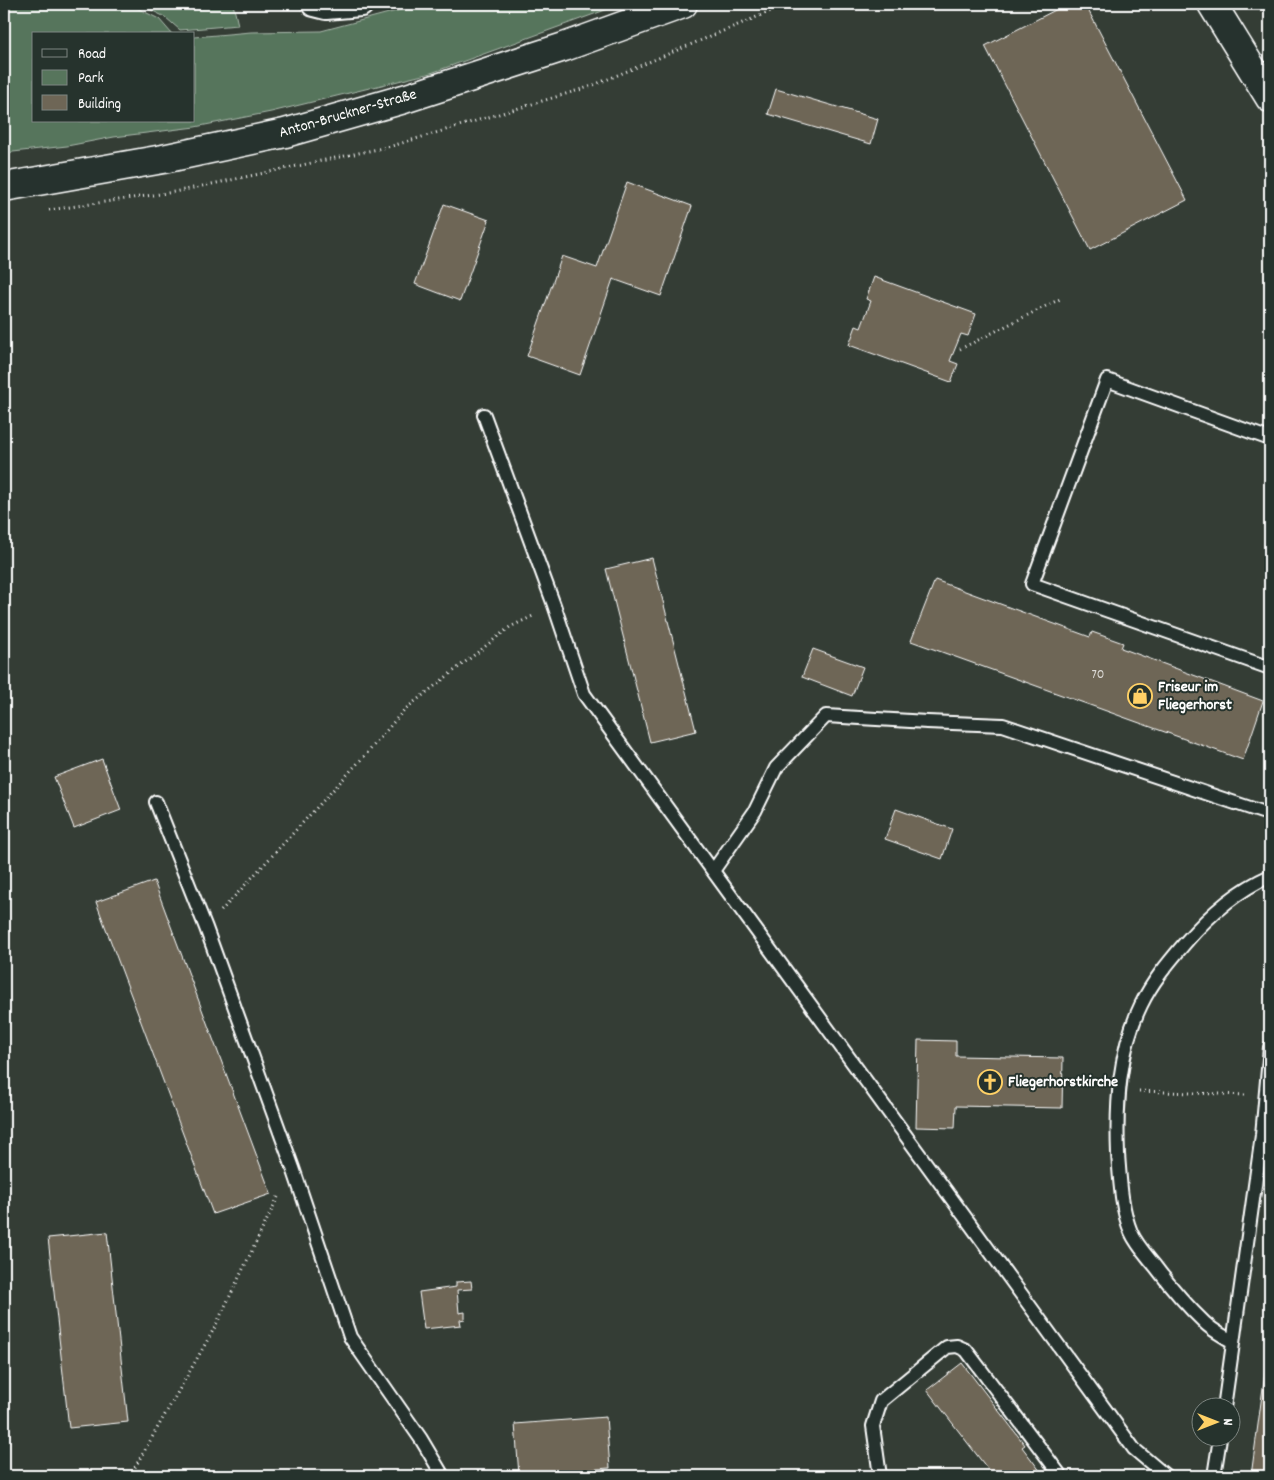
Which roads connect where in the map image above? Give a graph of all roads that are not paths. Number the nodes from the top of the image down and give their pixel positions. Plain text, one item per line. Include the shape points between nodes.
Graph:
1 (314, 4) edge
2 (361, 4) edge
3 (683, 4) edge
4 (1212, 4) edge
5 (1270, 98) edge
6 (4, 187) edge
7 (484, 415) dead end
8 (1270, 439) edge
9 (1270, 668) edge
10 (156, 802) dead end
11 (1270, 812) edge
12 (713, 871) junction
13 (1270, 876) edge
14 (1270, 1047) edge
15 (1233, 1342) junction
16 (1225, 1398) edge
17 (1218, 1448) edge
18 (443, 1476) edge
19 (880, 1476) edge
20 (1060, 1476) edge
21 (1166, 1476) edge
22 (1214, 1476) edge

1 - 2 street via 326,7
3 - 6 main road, Anton-Bruckner-Straße via 404,99 285,133 163,159
4 - 5 main road
7 - 12 lane via 584,694
8 - 9 lane via 1107,380 1032,584
10 - 18 lane via 206,928 350,1337
11 - 12 lane via 1003,725 826,716 776,768 755,811
12 - 21 lane via 1134,1449
13 - 15 lane via 1235,894 1217,910 1195,931 1155,981 1130,1034 1119,1090 1120,1179 1131,1233 1170,1285 1206,1325
14 - 15 lane via 1262,1135
15 - 16 lane
17 - 22 lane
19 - 20 lane via 873,1426 881,1401 947,1347 957,1346 966,1350

